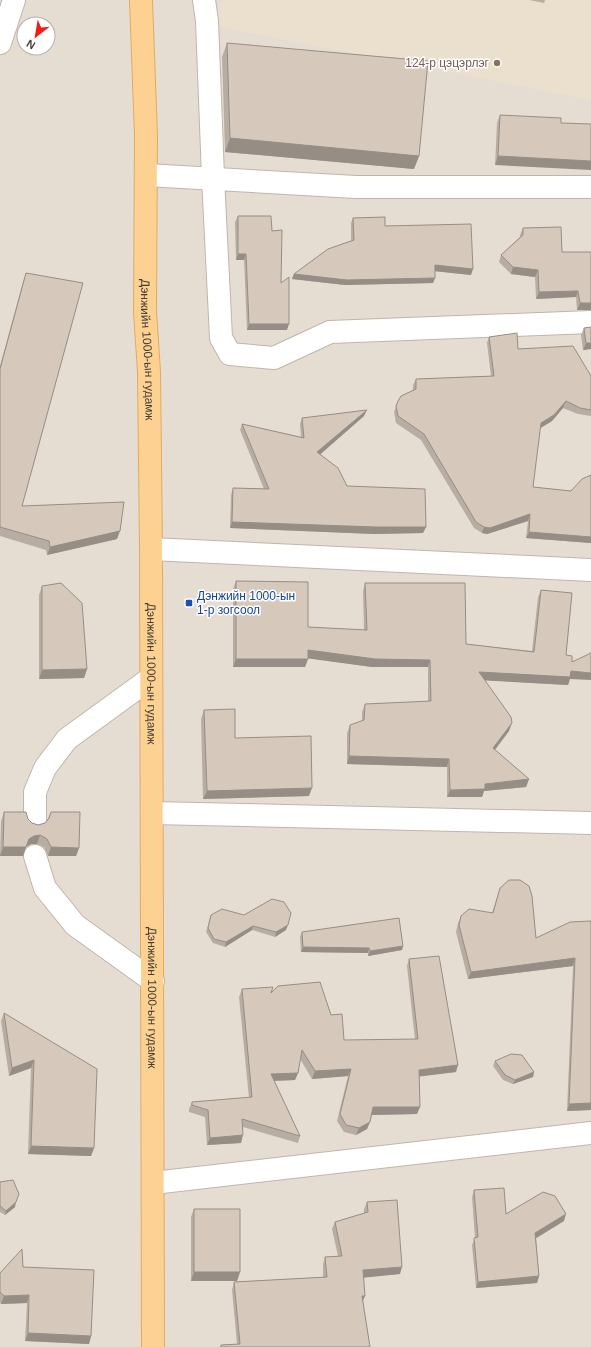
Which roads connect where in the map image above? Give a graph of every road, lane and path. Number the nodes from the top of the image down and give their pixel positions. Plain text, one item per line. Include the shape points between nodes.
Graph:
1 (14, 0) edge
2 (141, 0) edge
3 (204, 0) edge
4 (0, 43) edge
5 (146, 175) junction
6 (213, 177) junction
7 (591, 187) edge
8 (591, 322) edge
9 (151, 549) junction
10 (591, 570) edge
11 (150, 678) junction
12 (152, 813) junction
13 (35, 821) dead end
14 (591, 822) edge
15 (35, 856) dead end
16 (153, 981) junction
17 (591, 1133) edge
18 (153, 1183) junction
19 (154, 1347) edge

1 - 4 street
2 - 5 main road, Дэнжийн 1000-ын гудамж
3 - 6 street
5 - 6 street
5 - 9 main road, Дэнжийн 1000-ын гудамж via 145,312 149,372
6 - 7 street via 356,186
6 - 8 street via 221,338 230,354 274,358 330,332
9 - 10 street
9 - 11 main road, Дэнжийн 1000-ын гудамж
11 - 12 main road, Дэнжийн 1000-ын гудамж
11 - 13 street via 67,739 45,768 35,792
12 - 14 street
12 - 16 main road, Дэнжийн 1000-ын гудамж
15 - 16 street via 45,888 75,925
16 - 18 main road, Дэнжийн 1000-ын гудамж
17 - 18 street
18 - 19 main road, Дэнжийн 1000-ын гудамж

